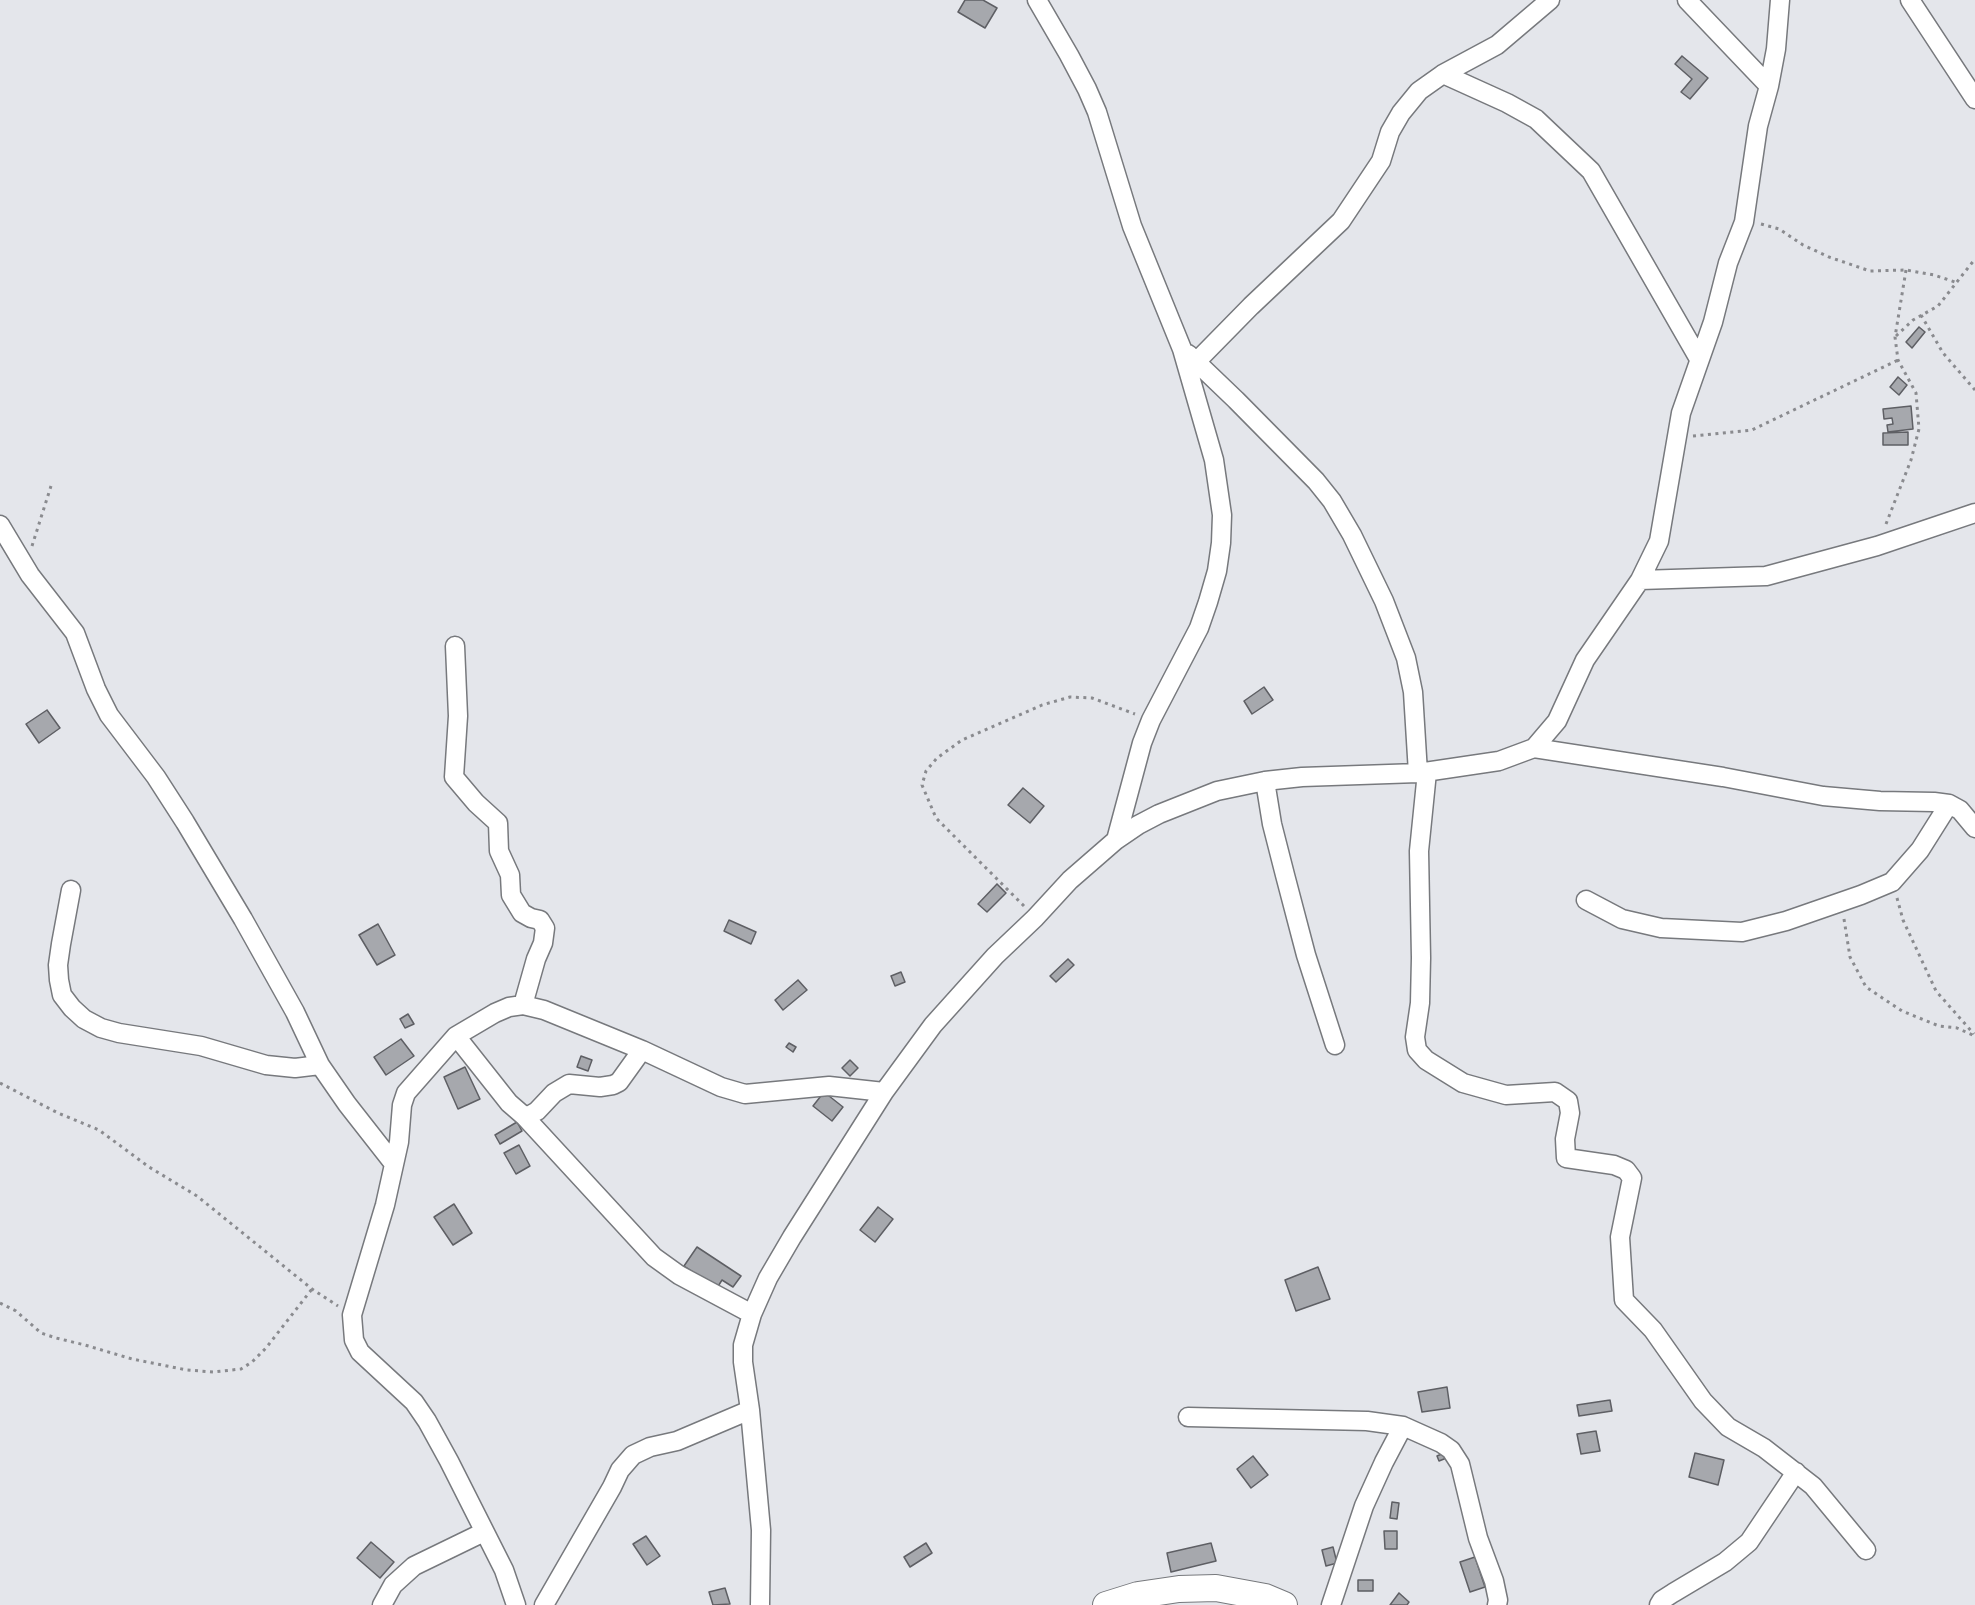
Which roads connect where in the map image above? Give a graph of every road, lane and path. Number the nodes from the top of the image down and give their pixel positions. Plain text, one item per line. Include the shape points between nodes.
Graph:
1 (1036, 0) edge
2 (1550, 0) edge
3 (1687, 0) edge
4 (1780, 0) edge
5 (1910, 0) edge
6 (1443, 74) junction
7 (1769, 86) junction
8 (1975, 99) edge
9 (1744, 222) junction
10 (1975, 259) edge
11 (1906, 270) junction
12 (1955, 282) junction
13 (1921, 315) junction
14 (1895, 337) junction
15 (1182, 349) junction
16 (1699, 359) junction
17 (1898, 360) junction
18 (1196, 362) junction
19 (1975, 390) edge
20 (1676, 438) junction
21 (51, 486) dead end
22 (1975, 513) edge
23 (0, 525) edge
24 (1877, 546) junction
25 (27, 568) junction
26 (1640, 580) junction
27 (455, 646) dead end
28 (1151, 720) junction
29 (1534, 748) junction
30 (1422, 772) junction
31 (1265, 781) junction
32 (1949, 804) junction
33 (1975, 828) edge
34 (1116, 840) junction
35 (1892, 882) junction
36 (71, 890) dead end
37 (1586, 900) dead end
38 (1842, 902) junction
39 (1035, 918) junction
40 (523, 1005) junction
41 (456, 1036) junction
42 (1975, 1036) edge
43 (1335, 1045) dead end
44 (642, 1050) junction
45 (320, 1065) junction
46 (0, 1083) edge
47 (884, 1092) junction
48 (524, 1116) junction
49 (394, 1164) junction
50 (312, 1289) junction
51 (0, 1303) edge
52 (753, 1314) junction
53 (352, 1315) junction
54 (750, 1410) junction
55 (1188, 1417) dead end
56 (1403, 1426) junction
57 (1796, 1472) junction
58 (484, 1532) junction
59 (1866, 1550) dead end
60 (1140, 1600) edge
61 (382, 1605) edge
62 (516, 1605) edge
63 (544, 1605) edge
64 (760, 1605) edge
65 (1106, 1605) edge
66 (1284, 1605) edge
67 (1331, 1605) edge
68 (1497, 1605) edge
69 (1659, 1605) edge

1 - 15 street via 1088,89 1132,226
2 - 6 street via 1497,45
3 - 7 street
4 - 7 street
5 - 8 street
6 - 16 street via 1536,119 1591,171
6 - 18 street via 1419,91 1401,113 1381,161 1341,221
7 - 9 street via 1758,126
9 - 11 path via 1779,229 1803,245 1870,271
9 - 16 street
10 - 12 path
11 - 12 path
11 - 14 path
12 - 13 path via 1938,306
13 - 14 path
13 - 19 path via 1943,353
14 - 17 path
15 - 18 street
15 - 28 street via 1217,479 1221,543 1217,571 1199,628
16 - 20 street
17 - 20 path via 1752,430
17 - 24 path via 1916,393 1919,429
18 - 30 street via 1316,481 1352,535 1406,658
20 - 26 street via 1659,541
21 - 25 path
22 - 24 street
23 - 25 street
24 - 26 street via 1766,576
25 - 45 street via 75,633 109,715 156,777 243,919
26 - 29 street via 1585,660 1557,721
27 - 40 street via 458,716 454,777 498,823 499,851 510,875 511,895 522,913 540,920 545,928
28 - 34 street
28 - 39 path via 1092,698 1070,697 962,740 926,771 922,785 936,818
29 - 30 street via 1500,761
29 - 32 street via 1823,796
30 - 31 street
30 - 57 street via 1417,1050 1463,1083 1506,1095 1555,1092 1568,1101 1566,1158 1614,1165 1632,1178 1620,1237 1624,1300 1653,1330 1703,1401 1728,1427
31 - 34 street via 1184,803
31 - 43 street via 1272,824 1306,955
32 - 33 street via 1960,810
32 - 35 street via 1920,850
34 - 39 street via 1070,880
35 - 38 street
35 - 42 path via 1903,920 1936,991
36 - 45 street via 59,980 62,994 84,1019 119,1033 201,1046 266,1065
37 - 38 street via 1622,919 1661,927 1742,932
38 - 42 path via 1850,957 1866,987 1902,1011
39 - 47 street via 933,1025
40 - 41 street via 509,1007
40 - 44 street
41 - 48 street via 509,1103
41 - 49 street via 406,1093
44 - 47 street via 744,1094 829,1086
44 - 48 street via 619,1082 600,1087 569,1084 537,1111
45 - 49 street
46 - 50 path via 99,1130 197,1196
47 - 52 street via 792,1237
48 - 52 street via 654,1257 679,1275
49 - 53 street
50 - 51 path via 252,1362 241,1369 213,1372 132,1359 56,1338 41,1333
50 - 53 path
52 - 54 street via 742,1353
53 - 58 street via 354,1340 360,1352 421,1411
54 - 63 street via 633,1455 620,1470
54 - 64 street via 761,1530
55 - 56 street via 1367,1421
56 - 67 street via 1364,1506
56 - 68 street via 1446,1446 1460,1464 1478,1538 1494,1581
57 - 59 street via 1813,1486
57 - 69 street via 1749,1542
58 - 61 street via 414,1566 393,1585
58 - 62 street via 504,1570
60 - 65 main road
60 - 66 main road via 1179,1589 1216,1588 1265,1597

